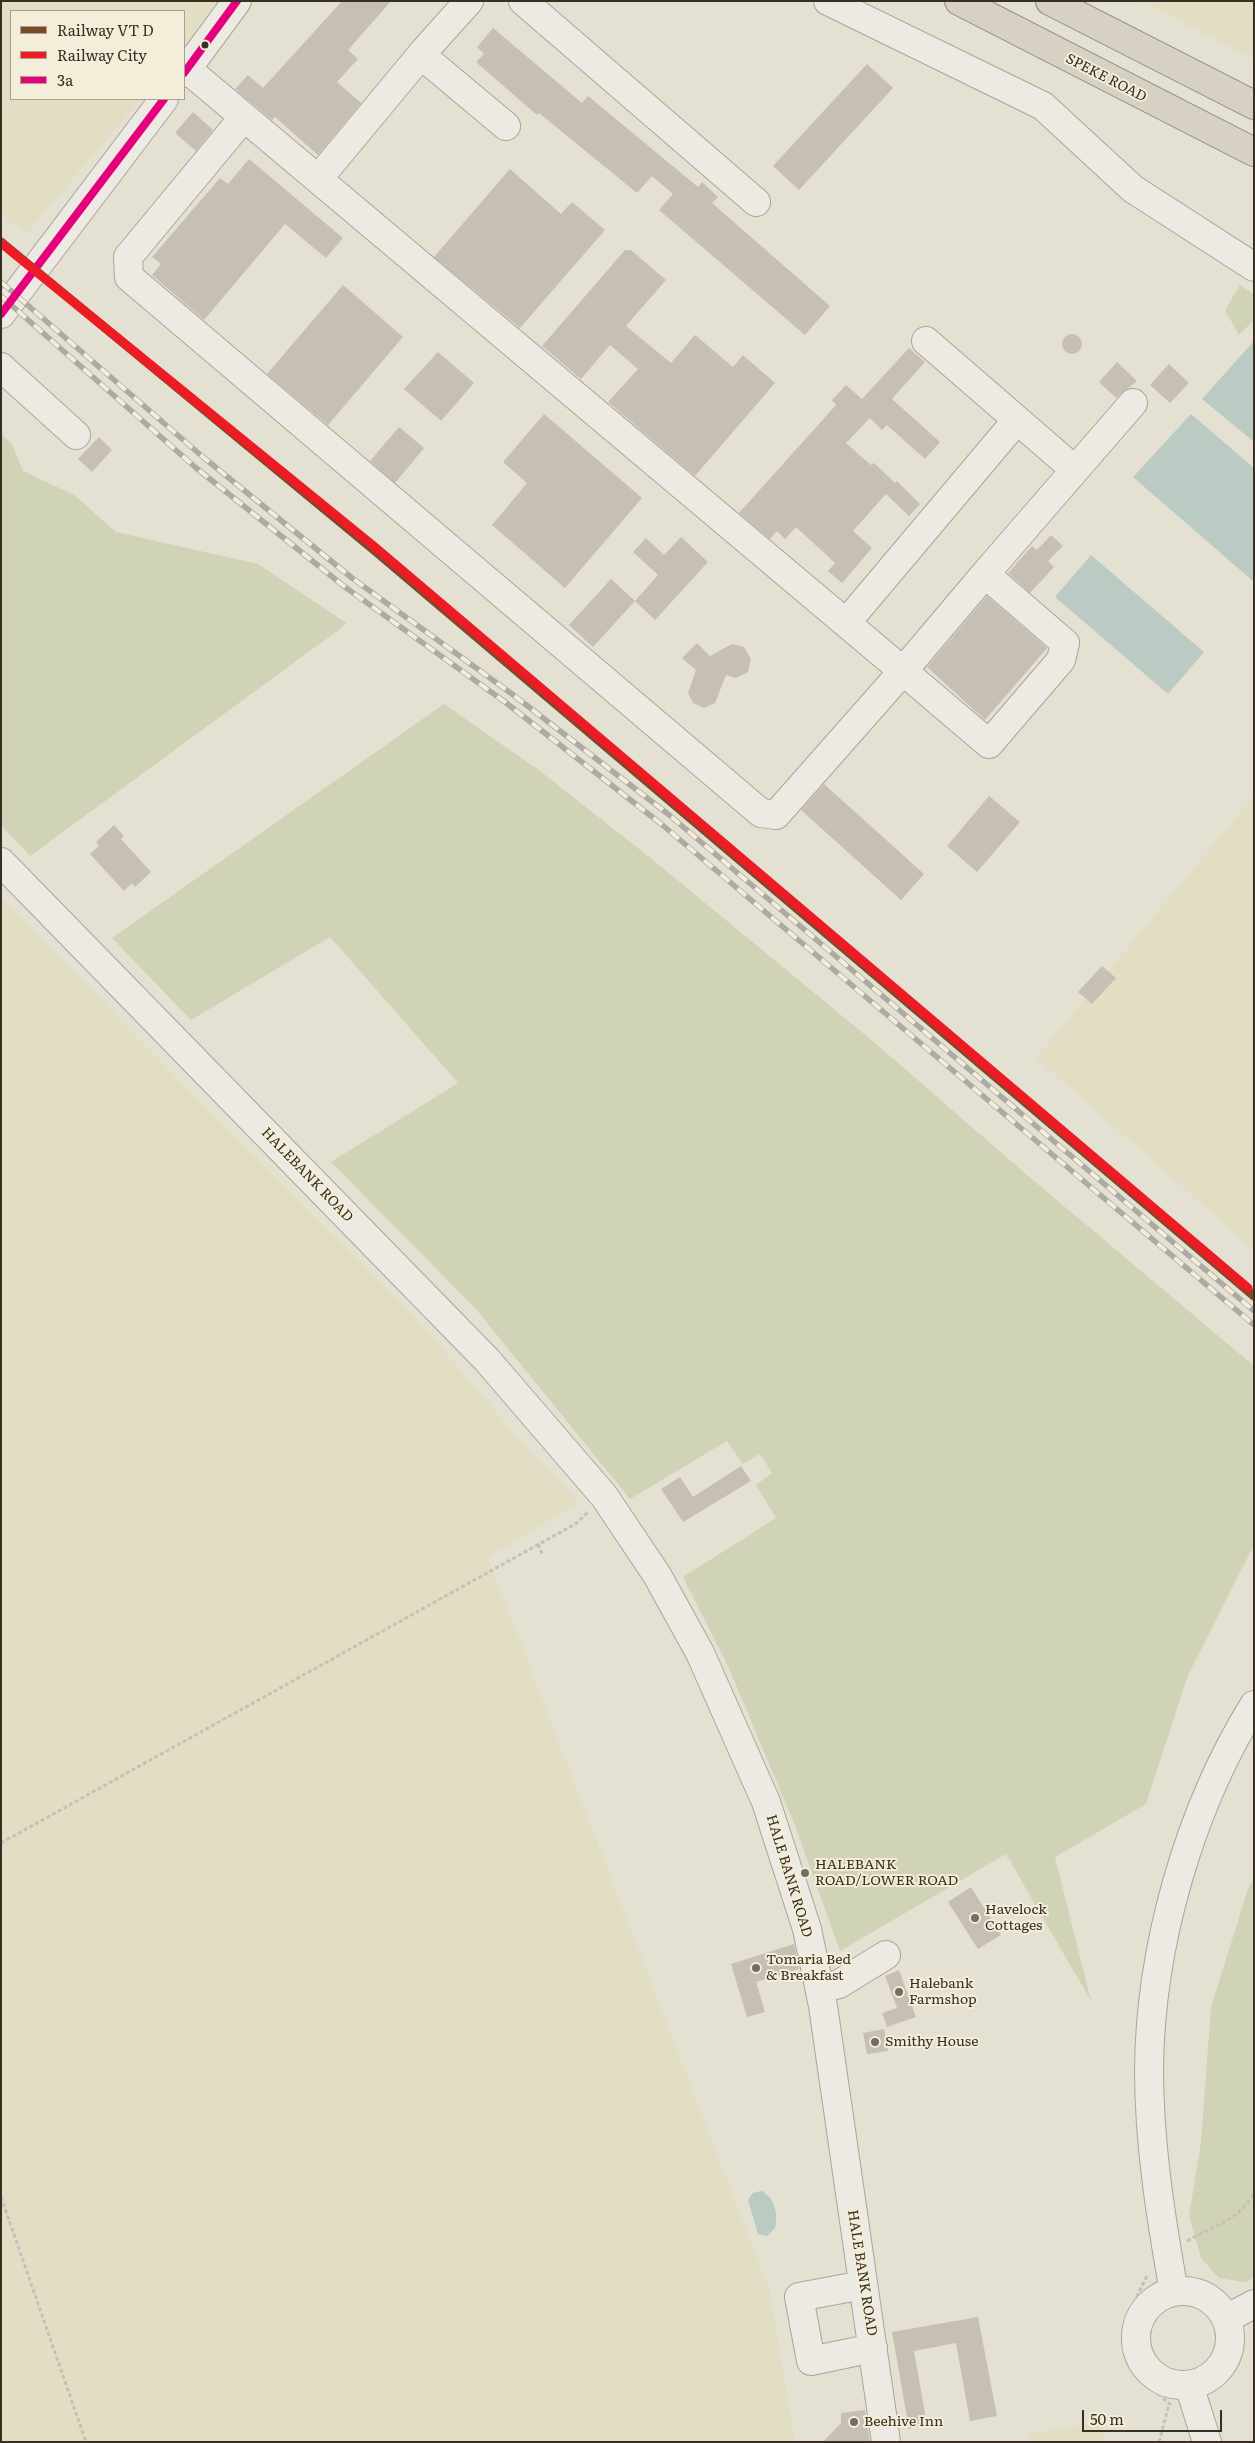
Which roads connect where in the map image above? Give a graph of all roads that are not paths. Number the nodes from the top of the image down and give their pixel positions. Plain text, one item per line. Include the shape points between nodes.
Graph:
1 (237, 1) edge
2 (469, 1) edge
3 (523, 1) edge
4 (828, 1) edge
5 (959, 1) edge
6 (1051, 1) edge
7 (420, 55) junction
8 (185, 71) edge
9 (1254, 94) edge
10 (1143, 97) junction
11 (163, 100) edge
12 (1254, 105) edge
13 (244, 117) junction
14 (506, 126) dead end
15 (1254, 152) edge
16 (1254, 163) edge
17 (318, 179) junction
18 (756, 202) dead end
19 (1254, 267) edge
20 (1, 314) edge
21 (926, 341) dead end
22 (1, 367) edge
23 (1133, 403) dead end
24 (1017, 420) junction
25 (76, 436) dead end
26 (1075, 470) junction
27 (985, 574) junction
28 (846, 623) junction
29 (903, 671) junction
30 (1, 862) edge
31 (604, 1496) joint
32 (1254, 1705) edge
33 (886, 1955) dead end
34 (820, 1989) junction
35 (863, 2286) junction
36 (1174, 2292) junction
37 (1254, 2304) edge
38 (1226, 2319) junction
39 (873, 2348) junction
40 (1177, 2396) junction
41 (886, 2442) edge
42 (1207, 2442) edge

1 - 8 street
2 - 7 street
3 - 18 street
4 - 19 street via 1043,106 1133,189
5 - 10 highway, SPEKE ROAD
6 - 9 highway
6 - 12 highway
7 - 14 street
7 - 17 street
8 - 13 street
10 - 15 highway, SPEKE ROAD
10 - 16 highway
11 - 20 street
13 - 17 street
13 - 29 street via 128,257 129,276 761,813 776,815
17 - 28 street
21 - 24 street
22 - 25 street
23 - 26 street
24 - 26 street
24 - 28 street
26 - 27 street
27 - 29 street
27 - 29 street via 1065,643 1061,660 989,744
28 - 29 street
30 - 31 street, HALEBANK ROAD via 487,1360
31 - 34 street, HALE BANK ROAD via 657,1575 700,1653 766,1802 807,1929
32 - 36 street via 1211,1787 1188,1848 1158,1967 1149,2068 1150,2113
33 - 34 street via 838,1984
34 - 35 street, HALE BANK ROAD
35 - 39 street, HALE BANK ROAD
35 - 39 street via 799,2297 812,2361
36 - 38 street via 1190,2291 1205,2296 1218,2306
36 - 40 street via 1160,2296 1149,2306 1136,2332 1142,2360 1150,2372
37 - 38 street
38 - 40 street via 1230,2333 1224,2362 1215,2373
39 - 41 street, HALE BANK ROAD
40 - 42 street

